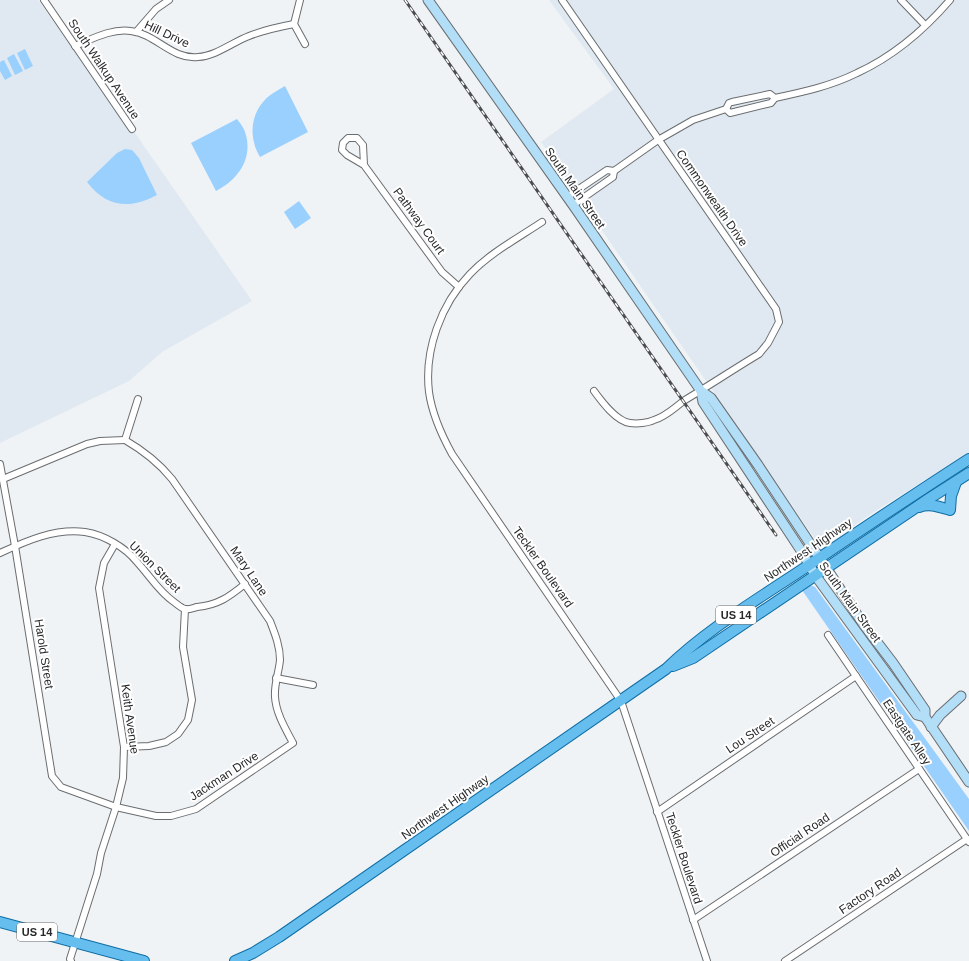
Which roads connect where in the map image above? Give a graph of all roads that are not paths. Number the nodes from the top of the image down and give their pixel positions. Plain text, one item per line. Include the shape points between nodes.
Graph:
1 (44, 0) edge
2 (169, 0) edge
3 (300, 0) edge
4 (428, 0) edge
5 (562, 0) edge
6 (901, 0) edge
7 (950, 0) edge
8 (294, 24) junction
9 (925, 25) junction
10 (136, 32) junction
11 (305, 44) dead end
12 (75, 46) junction
13 (775, 98) junction
14 (726, 109) junction
15 (132, 130) dead end
16 (658, 140) junction
17 (364, 165) junction
18 (614, 171) junction
19 (570, 201) junction
20 (542, 222) dead end
21 (459, 287) junction
22 (594, 391) dead end
23 (700, 391) junction
24 (138, 399) dead end
25 (126, 440) junction
26 (969, 459) edge
27 (0, 464) edge
28 (969, 473) edge
29 (3, 478) junction
30 (956, 482) junction
31 (914, 509) junction
32 (115, 544) junction
33 (15, 546) junction
34 (0, 553) edge
35 (820, 558) junction
36 (809, 565) junction
37 (826, 568) junction
38 (815, 575) junction
39 (245, 584) junction
40 (185, 609) junction
41 (828, 635) dead end
42 (666, 669) junction
43 (856, 676) junction
44 (276, 678) junction
45 (313, 685) dead end
46 (621, 701) junction
47 (925, 717) junction
48 (931, 727) junction
49 (293, 743) joint
50 (124, 747) junction
51 (919, 769) junction
52 (969, 782) edge
53 (116, 807) junction
54 (657, 812) junction
55 (968, 840) edge
56 (693, 920) junction
57 (0, 922) edge
58 (75, 941) junction
59 (245, 959) edge
60 (138, 960) edge
61 (71, 961) edge
62 (235, 961) edge
63 (707, 961) edge
64 (785, 961) edge

1 - 12 street, South Walkup Avenue
2 - 10 street via 156,9
3 - 8 street
4 - 19 street, South Main Street
5 - 16 street, Commonwealth Drive
6 - 9 street
7 - 9 street
8 - 10 street, Hill Drive via 265,30 199,57 183,56
8 - 11 street
9 - 13 street via 914,36 856,74 830,84
10 - 12 street, Hill Drive via 110,32
12 - 15 street, South Walkup Avenue
13 - 14 street via 771,103 730,113
13 - 14 street via 770,94 729,103
14 - 16 street via 692,120
16 - 18 street
16 - 23 street, Commonwealth Drive via 776,309 779,322 759,354
17 - 17 street, Pathway Court via 363,145 357,138 348,138 343,143 342,150
17 - 21 street, Pathway Court via 442,272
18 - 19 street via 613,177
18 - 19 street via 607,170
19 - 23 street, South Main Street
20 - 21 street, Teckler Boulevard via 496,253 470,274
21 - 46 street, Teckler Boulevard via 444,310 436,330 428,370 433,413 441,433 470,480
22 - 23 street, Commonwealth Drive via 604,405 629,423 654,420
23 - 35 street, South Main Street via 711,398
23 - 36 street, South Main Street via 703,402
24 - 25 street
25 - 29 street via 87,444
25 - 39 street, Mary Lane via 152,458 172,479
26 - 35 main road, Northwest Highway / US 14
27 - 29 street, Harold Street
28 - 30 main road, Northwest Highway / US 14
29 - 33 street, Harold Street
30 - 31 main road, Northwest Highway / US 14
30 - 31 main road via 950,510 934,505
31 - 37 main road, Northwest Highway / US 14
32 - 33 street, Union Street via 93,534 60,532
32 - 40 street, Union Street via 136,561 164,596
32 - 50 street, Keith Avenue via 104,564 99,588
33 - 34 street, Union Street
33 - 53 street, Harold Street via 52,776 61,787
35 - 36 main road, Northwest Highway / US 14
35 - 37 street, South Main Street
36 - 38 street, South Main Street
36 - 42 main road, Northwest Highway / US 14 via 687,649
37 - 38 main road, Northwest Highway / US 14
37 - 47 street, South Main Street via 925,710
38 - 42 main road, Northwest Highway / US 14 via 693,658
38 - 47 street, South Main Street via 917,715
39 - 40 street, Union Street via 231,596 209,606
39 - 44 street, Mary Lane via 270,621 278,643 280,660
40 - 50 street via 183,647 192,700 188,720 178,734 166,742
41 - 43 street, Eastgate Alley
42 - 46 main road, Northwest Highway / US 14
43 - 51 street, Eastgate Alley
43 - 54 street, Lou Street
44 - 45 street
44 - 49 street, Mary Lane via 276,709
46 - 54 street, Teckler Boulevard
46 - 59 main road, Northwest Highway / US 14
47 - 48 street, South Main Street
47 - 48 street via 961,696
48 - 52 street, South Main Street
49 - 53 street, Jackman Drive via 208,801 189,811 170,816 156,816
50 - 53 street, Keith Avenue via 123,778
51 - 55 street, Eastgate Alley
51 - 56 street, Official Road
53 - 58 street, Keith Avenue
54 - 56 street, Teckler Boulevard
55 - 64 street, Factory Road
56 - 63 street, Teckler Boulevard
57 - 58 main road, US 14
58 - 60 main road, US 14
58 - 61 street, Keith Avenue
59 - 62 main road, Northwest Highway / US 14

